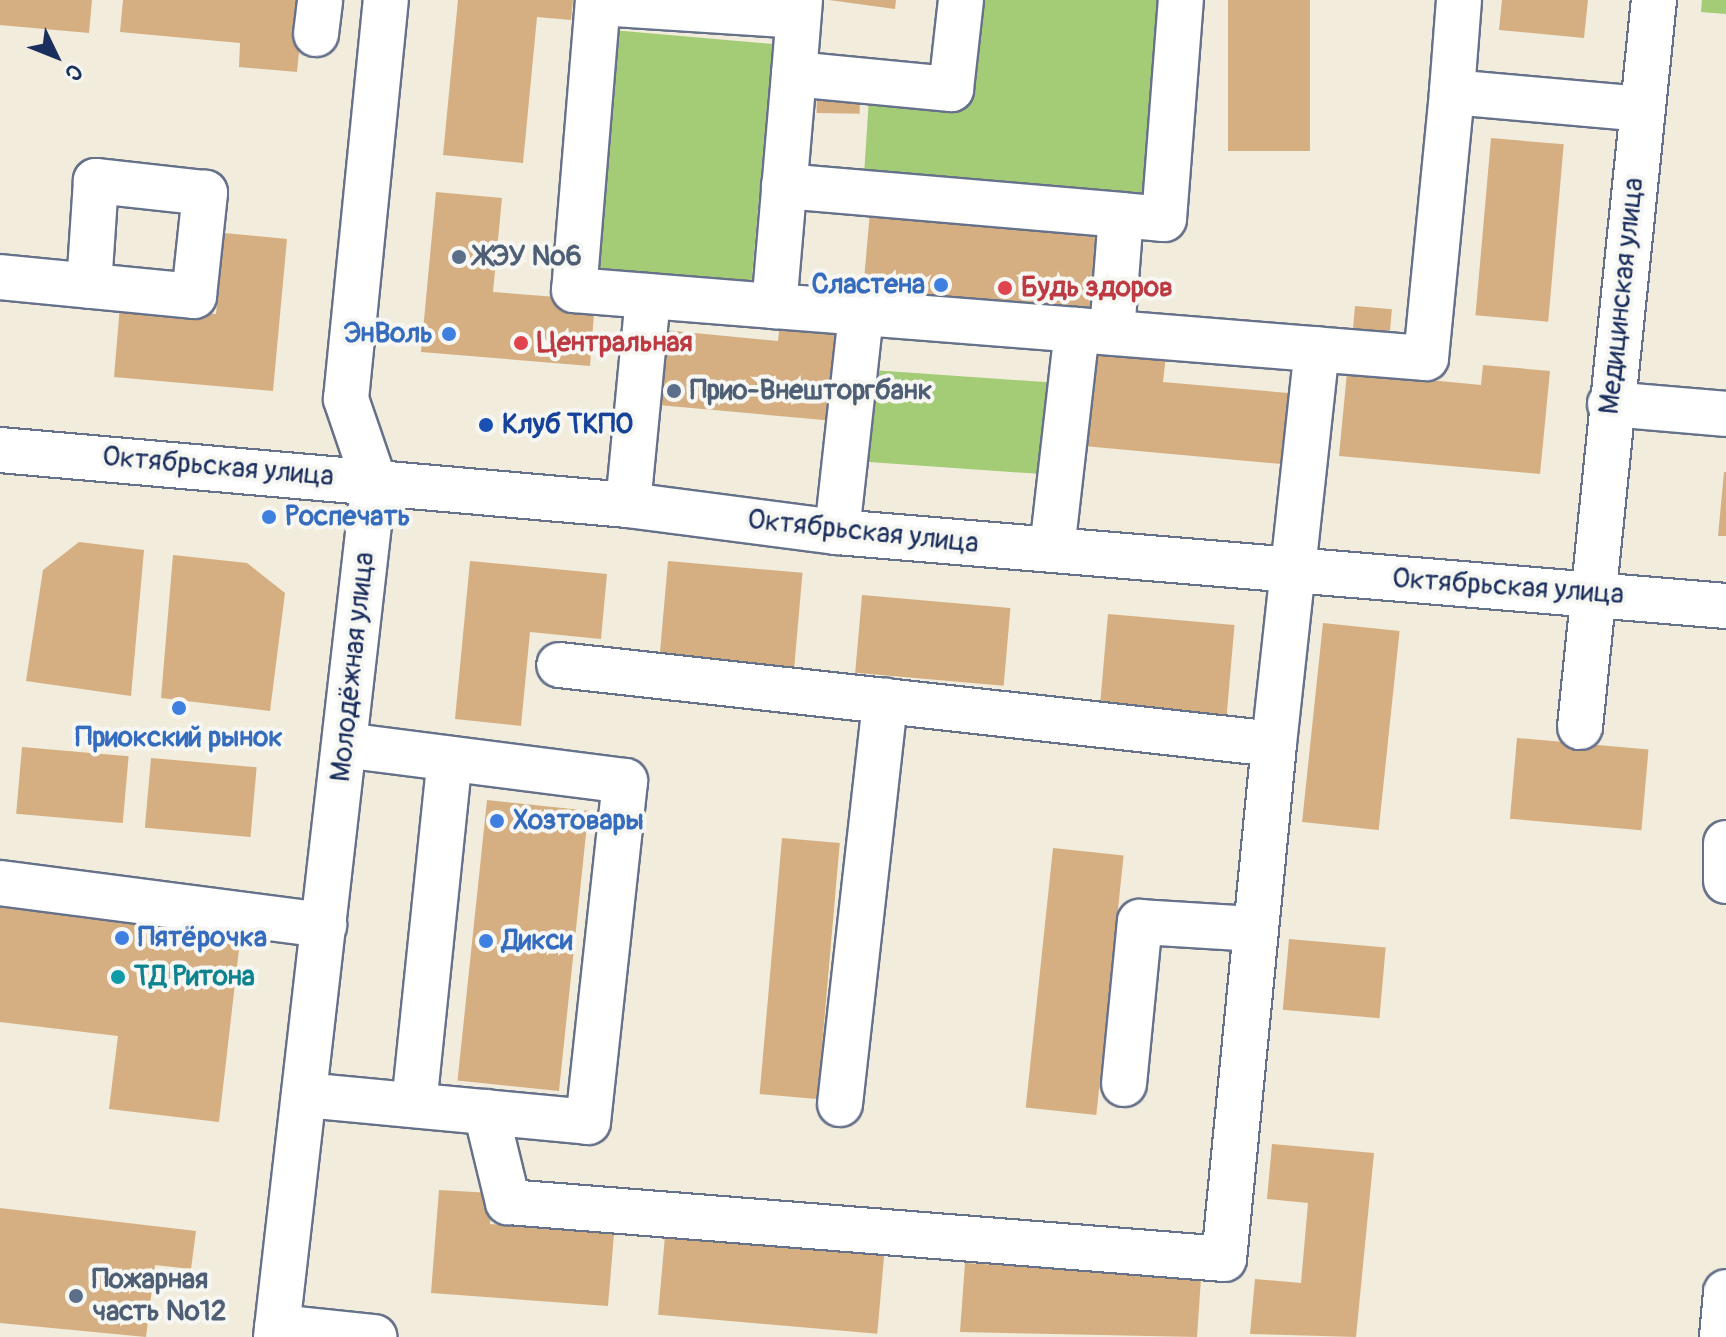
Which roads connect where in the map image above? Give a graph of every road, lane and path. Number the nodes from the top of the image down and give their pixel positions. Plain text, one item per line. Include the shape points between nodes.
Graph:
1 (386, 0) edge
2 (961, 0) edge
3 (1181, 0) edge
4 (1459, 0) edge
5 (1654, 0) edge
6 (598, 2) edge
7 (799, 8) edge
8 (794, 74) junction
9 (1452, 92) junction
10 (1642, 109) junction
11 (784, 186) junction
12 (1121, 215) junction
13 (0, 277) edge
14 (89, 286) dead end
15 (648, 296) junction
16 (774, 306) junction
17 (861, 313) junction
18 (1095, 331) junction
19 (1317, 349) junction
20 (1610, 404) junction
21 (1726, 414) edge
22 (0, 450) edge
23 (374, 481) junction
24 (628, 505) junction
25 (837, 532) junction
26 (1052, 550) junction
27 (1295, 570) junction
28 (1593, 592) junction
29 (1726, 606) edge
30 (559, 665) dead end
31 (885, 700) junction
32 (1580, 727) dead end
33 (1274, 744) junction
34 (345, 745) junction
35 (450, 759) junction
36 (1726, 843) edge
37 (1726, 881) edge
38 (0, 883) edge
39 (324, 925) junction
40 (1255, 929) junction
41 (1124, 1084) dead end
42 (304, 1095) junction
43 (840, 1104) dead end
44 (414, 1105) junction
45 (486, 1112) junction
46 (1726, 1292) edge
47 (277, 1332) edge
48 (374, 1337) edge
49 (1722, 1337) edge

1 - 23 street, Молодёжная улица via 346,399
2 - 8 street via 951,89
3 - 12 street via 1164,219
4 - 9 street
5 - 10 street, Медицинская улица
6 - 7 street
6 - 15 street via 574,290
7 - 8 street
8 - 11 street
9 - 10 street
9 - 19 street via 1426,358
10 - 20 street, Медицинская улица
11 - 12 street
11 - 16 street
12 - 18 street
13 - 14 street
15 - 16 street
15 - 24 street
16 - 17 street
17 - 18 street
17 - 25 street
18 - 19 street
18 - 26 street
19 - 27 street
20 - 21 street
20 - 28 street, Медицинская улица
22 - 23 street, Октябрьская улица
23 - 24 street, Октябрьская улица
23 - 34 street, Молодёжная улица
24 - 25 street, Октябрьская улица
25 - 26 street, Октябрьская улица
26 - 27 street, Октябрьская улица
27 - 28 street, Октябрьская улица
27 - 33 street
28 - 29 street, Октябрьская улица
28 - 32 street, Медицинская улица
30 - 31 street
31 - 33 street
31 - 43 street
33 - 40 street
34 - 35 street
34 - 39 street, Молодёжная улица
35 - 44 street
35 - 45 street via 625,781 588,1122
36 - 37 street
38 - 39 street
39 - 42 street, Молодёжная улица
40 - 41 street via 1140,922
40 - 45 street via 1224,1259 508,1202
42 - 44 street
42 - 47 street, Молодёжная улица
44 - 45 street
46 - 49 street
47 - 48 street

